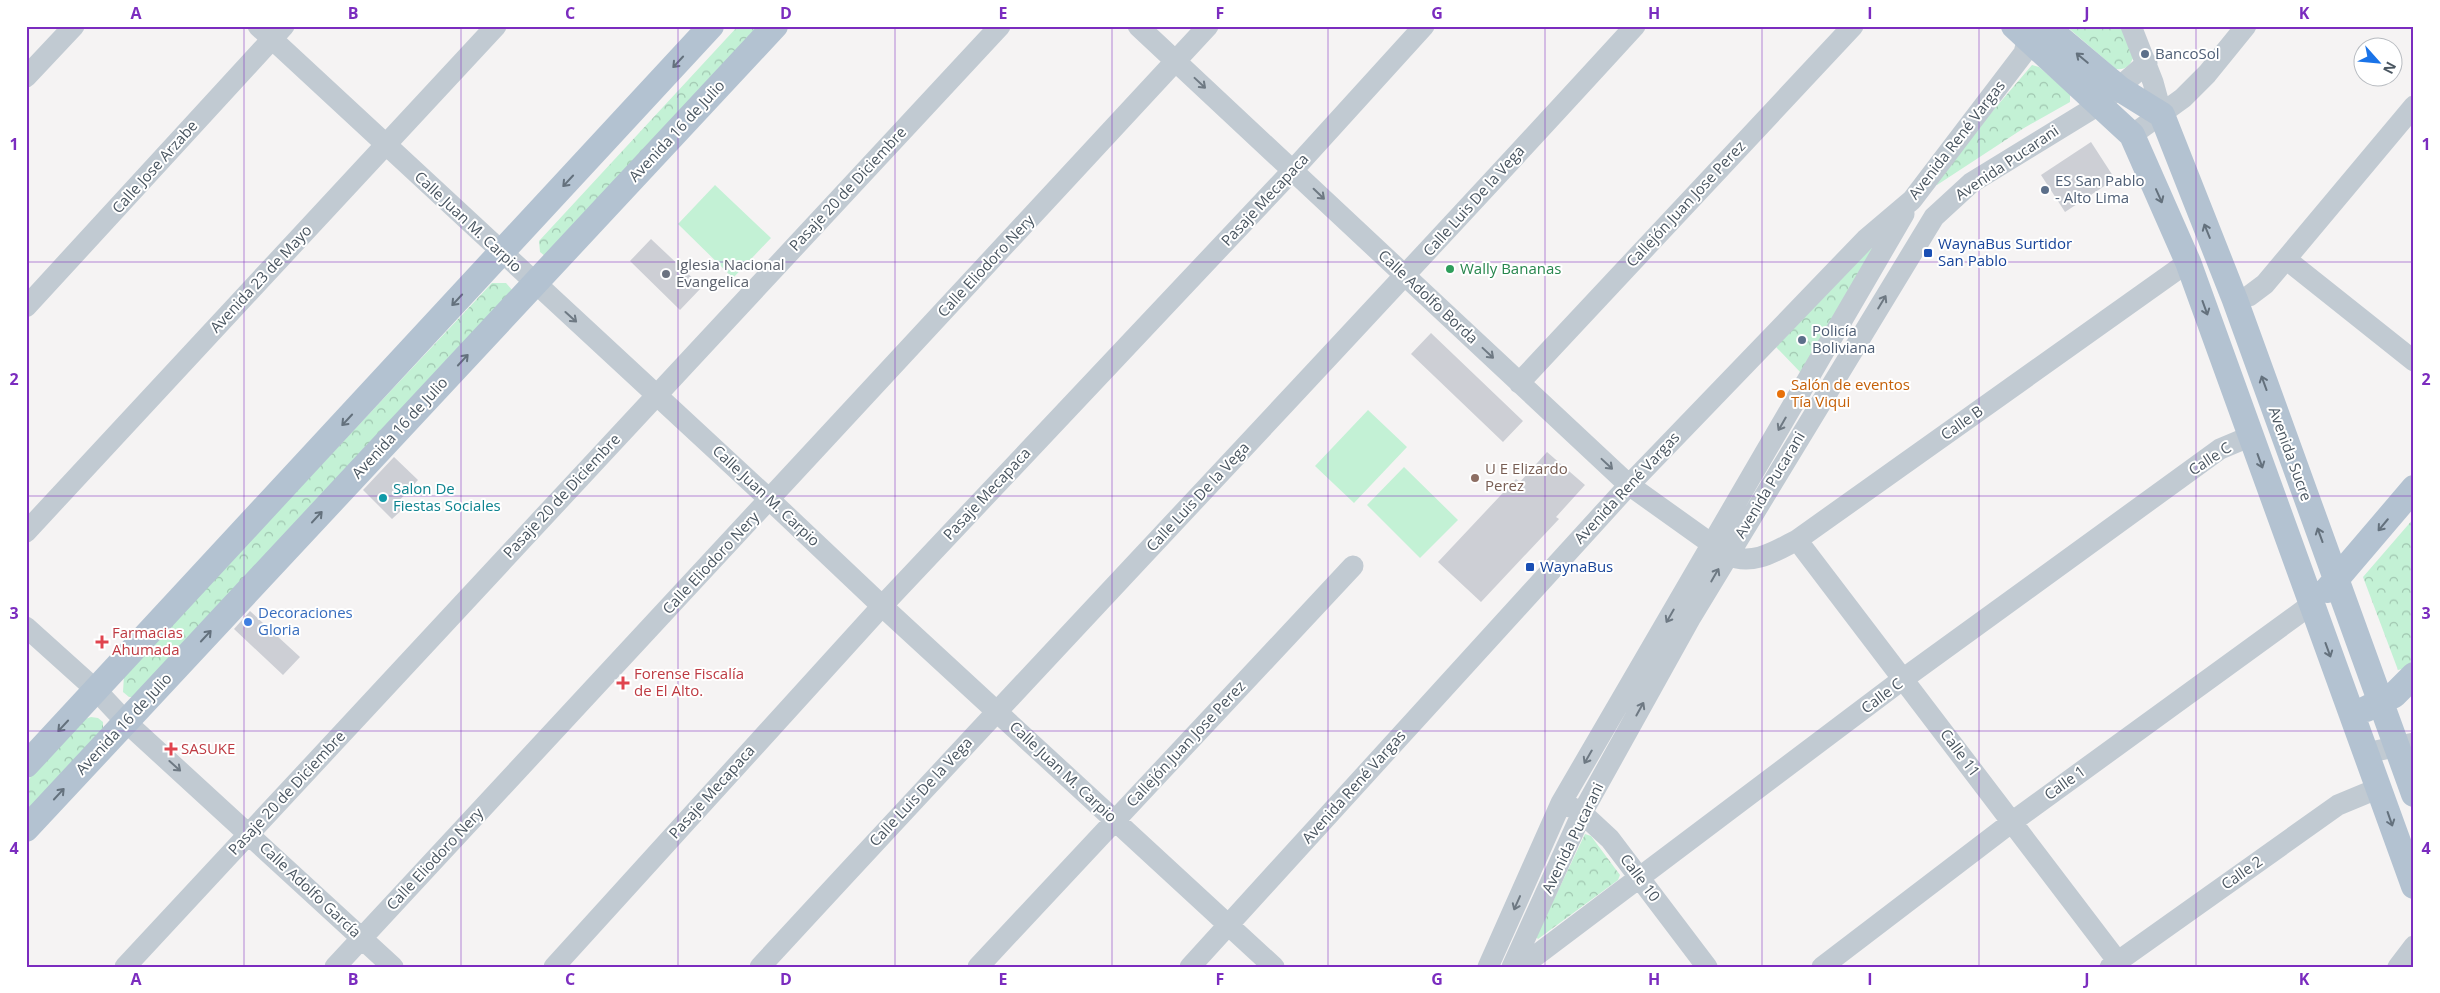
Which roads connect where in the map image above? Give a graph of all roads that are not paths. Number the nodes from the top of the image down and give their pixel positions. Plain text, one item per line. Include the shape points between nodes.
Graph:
1 (74, 26) edge
2 (496, 26) edge
3 (711, 26) edge
4 (774, 26) edge
5 (1000, 26) edge
6 (1138, 26) edge
7 (1208, 26) edge
8 (1424, 26) edge
9 (1634, 26) edge
10 (1853, 26) edge
11 (2131, 26) edge
12 (2246, 26) edge
13 (2030, 30) edge
14 (271, 31) edge
15 (1176, 61) junction
16 (2147, 63) junction
17 (26, 77) edge
18 (2110, 96) junction
19 (2162, 115) junction
20 (2410, 117) edge
21 (2132, 135) junction
22 (385, 145) junction
23 (1294, 169) junction
24 (1912, 200) junction
25 (1934, 218) junction
26 (501, 253) junction
27 (2287, 260) junction
28 (2188, 262) junction
29 (1406, 276) junction
30 (534, 284) junction
31 (2235, 300) junction
32 (26, 307) edge
33 (2414, 361) edge
34 (1519, 383) junction
35 (656, 394) junction
36 (2251, 436) junction
37 (1629, 485) junction
38 (2414, 488) edge
39 (770, 500) junction
40 (26, 532) edge
41 (1797, 540) junction
42 (1720, 550) junction
43 (1353, 566) dead end
44 (2336, 581) junction
45 (2312, 604) junction
46 (882, 606) junction
47 (26, 627) edge
48 (2414, 675) edge
49 (1903, 679) junction
50 (96, 690) junction
51 (2380, 702) junction
52 (996, 711) junction
53 (2352, 716) junction
54 (126, 722) junction
55 (2405, 744) edge
56 (2366, 753) junction
57 (26, 765) edge
58 (2379, 788) junction
59 (2414, 794) edge
60 (1561, 803) junction
61 (1582, 813) junction
62 (1115, 820) junction
63 (2012, 822) junction
64 (26, 829) edge
65 (250, 834) junction
66 (1641, 879) junction
67 (2414, 886) edge
68 (1229, 924) junction
69 (362, 938) junction
70 (1515, 961) edge
71 (2117, 965) edge
72 (125, 967) edge
73 (335, 967) edge
74 (393, 967) edge
75 (554, 967) edge
76 (760, 967) edge
77 (978, 967) edge
78 (1190, 967) edge
79 (1274, 967) edge
80 (1488, 967) edge
81 (1707, 967) edge
82 (1822, 967) edge

1 - 17 street
2 - 22 street, Avenida 23 de Mayo
3 -> 26 main road
4 - 30 main road, Avenida 16 de Julio
5 - 35 street, Pasaje 20 de Diciembre
6 - 15 street, Calle Adolfo Borda
7 - 15 street, Calle Eliodoro Nery
8 - 23 street, Pasaje Mecapaca
9 - 29 street, Calle Luis De la Vega
10 - 34 street, Callejón Juan Jose Perez
11 - 16 street
12 - 19 street via 2206,74
13 - 18 main road
13 - 24 street, Avenida René Vargas via 2024,53
14 - 22 street, Calle Juan M. Carpio
14 - 32 street, Calle Jose Arzabe
15 -> 23 street, Calle Adolfo Borda
15 - 39 street, Calle Eliodoro Nery
16 - 18 street, Avenida Pucarani
16 - 19 street
18 - 19 main road
18 - 21 main road
18 - 25 street, Avenida Pucarani via 1971,183
19 - 21 street
31 -> 19 main road, Avenida Sucre
20 - 27 street
21 -> 28 main road, Avenida Sucre
22 - 26 street, Calle Juan M. Carpio
22 - 40 street, Avenida 23 de Mayo
23 -> 29 street, Calle Adolfo Borda
23 - 46 street, Pasaje Mecapaca
24 - 25 street
24 - 37 street, Avenida René Vargas via 1866,239
24 -> 42 street, Avenida Pucarani
42 -> 25 street, Avenida Pucarani
26 - 30 street, Calle Juan M. Carpio
26 -> 50 main road
27 - 31 street via 2265,284 2249,296
27 - 33 street
28 -> 36 main road, Avenida Sucre
28 - 41 street, Calle B
29 -> 34 street, Calle Adolfo Borda
29 - 52 street, Calle Luis De la Vega
30 -> 35 street, Calle Juan M. Carpio
54 -> 30 main road, Avenida 16 de Julio
44 -> 31 main road, Avenida Sucre
34 -> 37 street, Calle Adolfo Borda
35 - 39 street, Calle Juan M. Carpio
35 - 65 street, Pasaje 20 de Diciembre
36 -> 45 main road, Avenida Sucre
36 - 49 street, Calle C via 2220,449
37 - 42 street, Calle Adolfo Borda
37 - 68 street, Avenida René Vargas
38 -> 44 main road
39 - 46 street, Calle Juan M. Carpio
39 - 69 street, Calle Eliodoro Nery
41 - 42 street, Calle B via 1751,560 1739,560
41 - 49 street, Calle 11
42 -> 60 street, Avenida Pucarani
61 -> 42 street, Avenida Pucarani
43 - 62 street, Callejón Juan Jose Perez
44 - 45 main road
44 - 51 main road, Avenida Sucre
45 -> 53 main road, Avenida Sucre
45 - 63 street, Calle 1
46 - 52 street, Calle Juan M. Carpio
46 - 75 street, Pasaje Mecapaca
47 - 50 street, Calle Adolfo García
48 - 51 main road via 2394,695
49 - 63 street, Calle 11
49 - 66 street, Calle C
50 - 54 street, Calle Adolfo García
50 -> 57 main road
51 - 53 main road
51 - 55 main road, Avenida Sucre
52 - 62 street, Calle Juan M. Carpio
52 - 76 street, Calle Luis De la Vega
53 - 56 main road, Avenida Sucre
64 -> 54 main road, Avenida 16 de Julio
54 -> 65 street, Calle Adolfo García
55 - 56 street
55 - 59 main road, Avenida Sucre
56 - 58 main road, Avenida Sucre
58 -> 67 main road, Avenida Sucre
58 - 71 street, Calle 2 via 2338,805
60 - 61 street, Calle 10
60 -> 80 street, Avenida Pucarani
61 - 66 street, Calle 10 via 1610,838
61 - 70 street, Avenida Pucarani
62 - 68 street, Calle Juan M. Carpio
62 - 77 street, Callejón Juan Jose Perez
63 - 71 street, Calle 11
63 - 82 street, Calle 1
65 - 69 street, Calle Adolfo García
65 - 72 street, Pasaje 20 de Diciembre
66 - 70 street, Calle C via 1534,958
66 - 81 street, Calle 10
68 - 78 street, Avenida René Vargas
68 - 79 street, Calle Juan M. Carpio
69 - 73 street, Calle Eliodoro Nery
69 - 74 street, Calle Adolfo García

